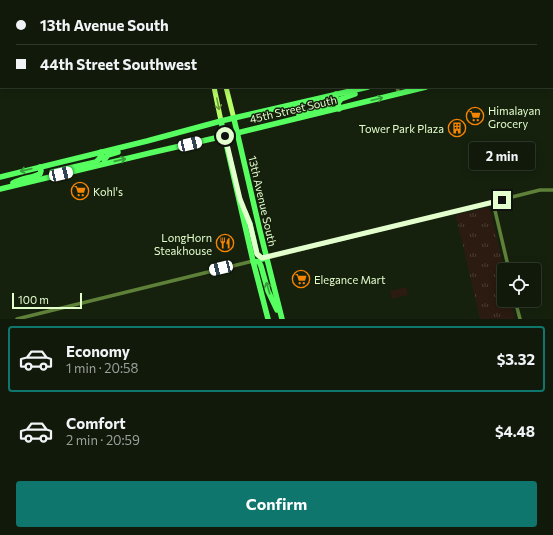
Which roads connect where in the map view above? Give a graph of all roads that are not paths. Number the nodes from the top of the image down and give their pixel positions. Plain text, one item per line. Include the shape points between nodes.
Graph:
1 (214, 88) edge
2 (226, 88) edge
3 (364, 88) edge
4 (368, 88) edge
5 (397, 88) edge
6 (422, 88) edge
7 (336, 94) junction
8 (398, 94) junction
9 (339, 108) junction
10 (234, 119) junction
11 (221, 121) junction
12 (282, 122) junction
13 (237, 133) junction
14 (166, 136) junction
15 (225, 136) junction
16 (102, 152) junction
17 (105, 163) junction
18 (40, 167) junction
19 (0, 177) edge
20 (46, 178) junction
21 (10, 186) junction
22 (0, 189) edge
23 (553, 190) edge
24 (240, 199) junction
25 (493, 202) junction
26 (267, 258) junction
27 (253, 261) junction
28 (507, 263) edge
29 (517, 307) edge
30 (17, 319) edge
31 (268, 319) edge
32 (282, 319) edge
33 (520, 319) edge

1 -> 11 main road, 13th Avenue South
2 - 10 main road, 13th Avenue South
3 - 7 main road, 45th Street South
4 - 9 main road via 366,91 345,96 338,103
5 - 8 street
6 - 8 main road, 45th Street South
7 - 10 main road, 45th Street South
7 - 12 main road via 336,100 328,106
9 -> 8 main road, 45th Street South
9 - 12 main road, 45th Street South
10 - 11 main road, 45th Street South
10 - 13 main road, 13th Avenue South
11 - 14 main road, 45th Street South
11 - 15 main road, 13th Avenue South
12 - 13 main road, 45th Street South
13 - 15 main road, 45th Street South
13 - 26 main road, 13th Avenue South
14 - 16 main road, 45th Street South
14 - 17 main road via 108,154
17 -> 15 main road, 45th Street South
15 - 24 main road, 13th Avenue South
16 - 18 main road, 45th Street South
16 - 20 main road via 96,162 52,172
17 - 20 main road, 45th Street South
18 -> 19 main road, 45th Street South
18 - 21 main road via 40,174 21,179
20 - 21 main road, 45th Street South
21 - 22 main road, 45th Street South
23 - 25 street via 540,190
24 - 26 main road via 250,224 257,254
24 - 27 main road, 13th Avenue South
25 - 26 street
25 - 28 street
26 - 32 main road, 13th Avenue South
27 - 30 street
27 - 31 main road, 13th Avenue South
32 -> 27 main road via 268,292 261,266 259,262
29 - 33 street

